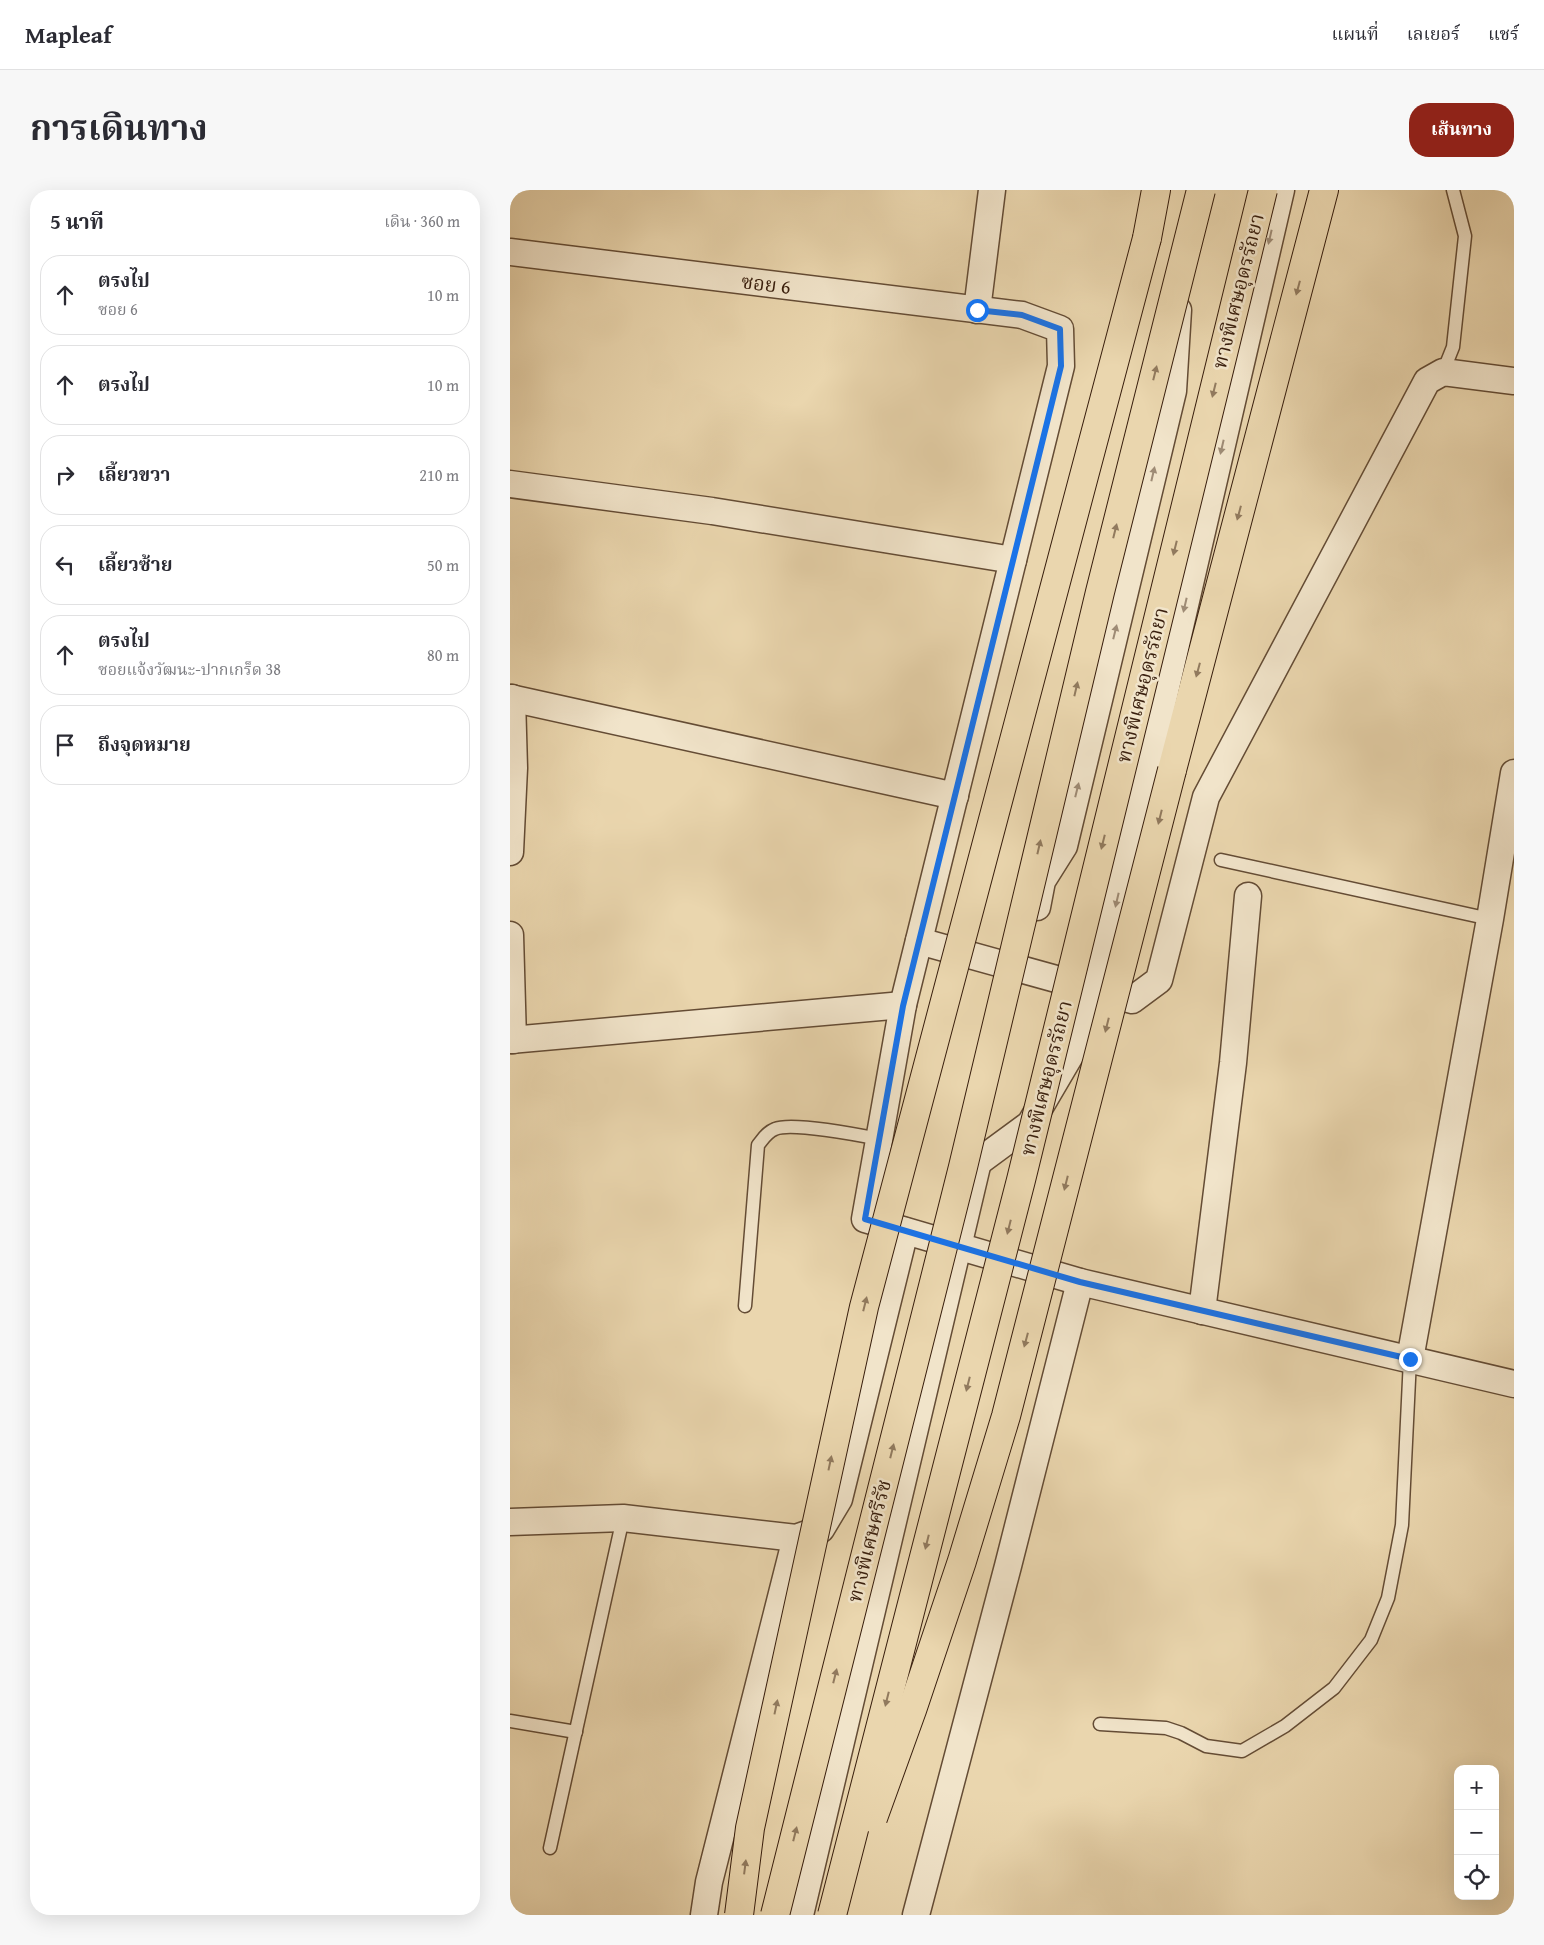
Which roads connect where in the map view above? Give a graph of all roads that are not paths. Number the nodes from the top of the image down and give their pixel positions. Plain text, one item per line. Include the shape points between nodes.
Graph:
1 (992, 190) edge
2 (1156, 190) edge
3 (1191, 190) edge
4 (1201, 190) edge
5 (1263, 190) edge
6 (1281, 190) edge
7 (1324, 190) edge
8 (1453, 190) edge
9 (510, 252) edge
10 (977, 310) junction
11 (1443, 372) junction
12 (1514, 381) edge
13 (510, 484) edge
14 (1013, 560) junction
15 (511, 698) edge
16 (1514, 773) edge
17 (955, 796) junction
18 (510, 852) edge
19 (1221, 860) dead end
20 (1248, 896) dead end
21 (1490, 920) junction
22 (510, 935) edge
23 (919, 941) junction
24 (1023, 969) junction
25 (1096, 990) junction
26 (903, 1006) junction
27 (511, 1040) edge
28 (879, 1139) junction
29 (970, 1165) junction
30 (905, 1231) junction
31 (958, 1247) junction
32 (1080, 1282) junction
33 (745, 1306) dead end
34 (1202, 1311) junction
35 (1410, 1359) junction
36 (1514, 1384) edge
37 (623, 1518) junction
38 (510, 1522) edge
39 (796, 1538) junction
40 (510, 1722) edge
41 (1100, 1724) dead end
42 (576, 1732) junction
43 (550, 1848) dead end
44 (704, 1915) edge
45 (739, 1915) edge
46 (775, 1915) edge
47 (800, 1915) edge
48 (832, 1915) edge
49 (838, 1915) edge
50 (916, 1915) edge

1 - 10 street
45 -> 2 highway, bridge via 750,1828 864,1307 1147,238
24 -> 3 street via 1042,881 1064,846 1173,391 1184,228
29 -> 4 highway, bridge via 1097,601
5 -> 48 highway, ทางพิเศษอุดรรัถยา, bridge via 1021,1180
6 -> 25 street
7 -> 49 highway, bridge via 1006,1416 912,1710
8 - 11 lane via 1465,236 1453,347
9 - 10 street, ซอย 6
10 - 14 street, ซอย 6 via 1022,315 1060,329 1061,366
11 - 12 street
11 - 25 street via 1427,381 1206,797 1160,980 1132,1000
13 - 14 street via 712,510
14 - 17 street
15 - 17 street
15 - 18 street via 514,768
16 - 21 street
17 - 23 street
19 - 21 lane
20 - 34 street via 1233,1063
21 - 35 street
22 - 27 street
23 - 24 street
23 - 26 street
24 - 25 street
24 - 29 street
25 - 29 street via 1084,1032 1030,1124
26 - 27 street
26 - 28 street
28 - 30 street via 865,1219
28 - 33 lane via 816,1128 776,1128 762,1140 758,1145
29 - 31 street
46 -> 29 highway, ทางพิเศษศรีรัช, bridge
30 - 31 street
30 - 39 street via 839,1499 821,1529
31 - 32 street
31 - 47 street
32 - 34 street
32 - 50 street
34 - 35 street
35 - 36 street
35 - 41 lane via 1402,1526 1388,1598 1371,1640 1334,1688 1285,1726 1242,1751 1206,1746 1166,1728
37 - 38 street
37 - 39 street
37 - 42 lane
39 - 44 street via 709,1882
40 - 42 lane
42 - 43 lane

